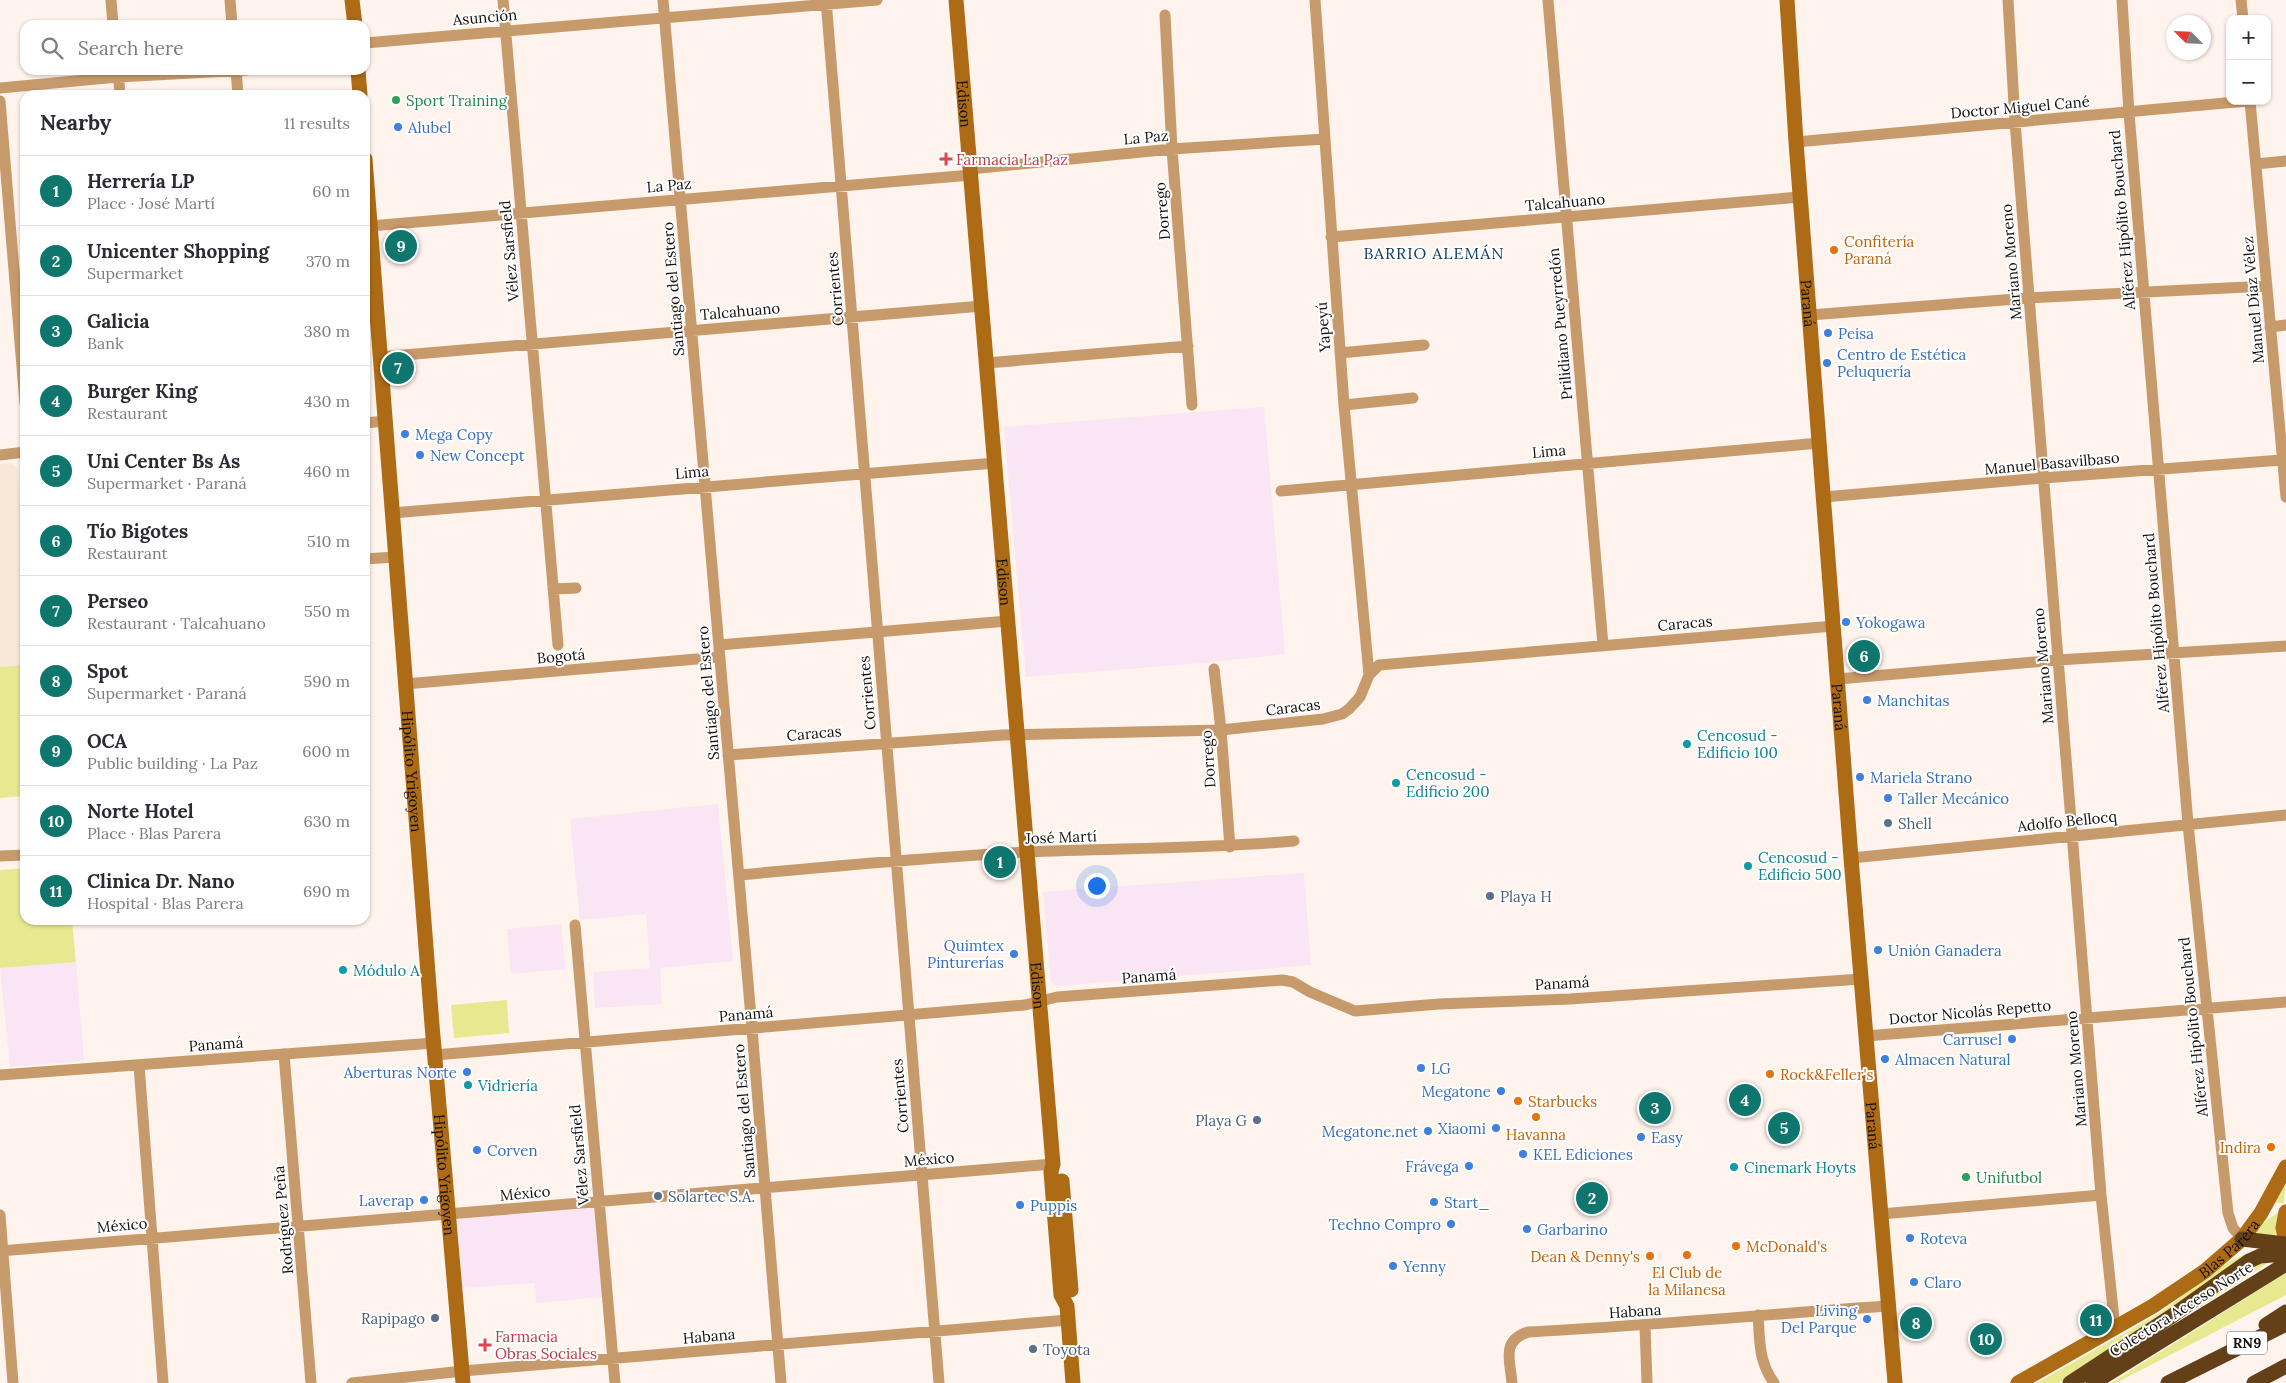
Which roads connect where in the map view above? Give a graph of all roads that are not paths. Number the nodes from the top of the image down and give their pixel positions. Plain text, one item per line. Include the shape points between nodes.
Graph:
1 (111, 0) edge
2 (230, 0) edge
3 (352, 0) edge
4 (503, 0) edge
5 (663, 0) edge
6 (877, 0) edge
7 (956, 0) edge
8 (1315, 0) edge
9 (1548, 0) edge
10 (1787, 0) edge
11 (2008, 0) edge
12 (2122, 0) edge
13 (2241, 0) edge
14 (827, 2) edge
15 (1165, 15) dead end
16 (2243, 15) edge
17 (664, 18) junction
18 (113, 20) edge
19 (232, 20) edge
20 (354, 20) edge
21 (506, 31) junction
22 (370, 43) edge
23 (102, 75) edge
24 (118, 75) edge
25 (240, 75) edge
26 (358, 75) edge
27 (0, 88) edge
28 (120, 90) edge
29 (238, 90) edge
30 (360, 90) edge
31 (0, 101) edge
32 (2226, 103) edge
33 (2249, 105) edge
34 (2129, 113) junction
35 (2015, 122) junction
36 (1326, 139) junction
37 (1796, 142) junction
38 (1172, 149) junction
39 (2286, 161) edge
40 (2256, 164) junction
41 (971, 172) junction
42 (842, 186) junction
43 (1800, 197) junction
44 (680, 199) junction
45 (521, 213) junction
46 (1566, 217) junction
47 (370, 235) edge
48 (1331, 237) junction
49 (370, 246) edge
50 (19, 273) edge
51 (2267, 286) junction
52 (2143, 294) junction
53 (20, 295) edge
54 (2029, 298) junction
55 (982, 306) junction
56 (1810, 315) junction
57 (852, 316) junction
58 (2286, 325) edge
59 (2270, 327) junction
60 (692, 330) junction
61 (532, 343) junction
62 (1424, 345) dead end
63 (1188, 346) junction
64 (1340, 353) junction
65 (380, 358) junction
66 (987, 363) junction
67 (1413, 398) dead end
68 (1192, 405) dead end
69 (1344, 405) junction
70 (385, 421) junction
71 (370, 422) edge
72 (1820, 443) junction
73 (20, 452) edge
74 (0, 454) edge
75 (2282, 460) junction
76 (995, 462) junction
77 (1587, 462) junction
78 (2158, 469) junction
79 (865, 473) junction
80 (2043, 478) junction
81 (1352, 485) junction
82 (2286, 485) edge
83 (705, 486) junction
84 (1281, 491) dead end
85 (1824, 497) junction
86 (2286, 497) edge
87 (545, 499) junction
88 (392, 513) junction
89 (396, 556) junction
90 (370, 559) edge
91 (576, 588) dead end
92 (553, 589) junction
93 (1008, 621) junction
94 (1834, 626) junction
95 (878, 632) junction
96 (558, 645) dead end
97 (719, 645) junction
98 (1603, 645) junction
99 (2286, 646) edge
100 (2174, 653) junction
101 (720, 657) junction
102 (2058, 660) junction
103 (1214, 669) dead end
104 (1369, 675) junction
105 (1838, 679) junction
106 (405, 684) junction
107 (1221, 730) junction
108 (1017, 735) junction
109 (886, 742) junction
110 (728, 755) junction
111 (2286, 815) edge
112 (2188, 824) junction
113 (2072, 836) junction
114 (1294, 841) dead end
115 (1230, 847) junction
116 (1028, 852) junction
117 (20, 855) edge
118 (0, 856) edge
119 (1852, 858) junction
120 (896, 860) junction
121 (739, 875) junction
122 (575, 925) dead end
123 (1861, 979) junction
124 (1040, 1002) junction
125 (2286, 1002) edge
126 (2205, 1008) junction
127 (909, 1015) junction
128 (2087, 1017) junction
129 (752, 1029) junction
130 (1866, 1036) junction
131 (585, 1044) junction
132 (434, 1049) junction
133 (284, 1054) junction
134 (139, 1065) junction
135 (0, 1075) edge
136 (1053, 1164) junction
137 (2286, 1167) edge
138 (922, 1174) junction
139 (765, 1188) junction
140 (2101, 1195) junction
141 (598, 1201) junction
142 (2286, 1212) edge
143 (1881, 1214) junction
144 (0, 1215) edge
145 (449, 1215) junction
146 (298, 1226) junction
147 (152, 1238) junction
148 (2242, 1239) junction
149 (2286, 1240) edge
150 (2286, 1244) edge
151 (1, 1250) edge
152 (2286, 1254) edge
153 (2286, 1264) edge
154 (1888, 1306) junction
155 (2286, 1312) edge
156 (1068, 1313) junction
157 (1758, 1315) junction
158 (2286, 1324) edge
159 (1644, 1326) junction
160 (2115, 1328) junction
161 (935, 1332) junction
162 (778, 1345) junction
163 (613, 1359) junction
164 (2208, 1362) junction
165 (2286, 1366) edge
166 (463, 1377) edge
167 (13, 1383) edge
168 (163, 1383) edge
169 (311, 1383) edge
170 (352, 1383) edge
171 (615, 1383) edge
172 (781, 1383) edge
173 (939, 1383) edge
174 (1073, 1383) edge
175 (1512, 1383) edge
176 (1647, 1383) edge
177 (1774, 1383) edge
178 (1895, 1383) edge
179 (2018, 1383) edge
180 (2070, 1383) edge
181 (2093, 1383) edge
182 (2168, 1383) edge
183 (2254, 1383) edge

1 - 18 street
2 - 19 street
3 - 20 street
4 - 21 street, Vélez Sarsfield
5 - 17 street, Santiago del Estero
6 - 14 street, Asunción
7 - 41 street, Edison
8 - 36 street, Yapeyú
9 - 46 street, Prilidiano Pueyrredón
10 - 37 street, Paraná
11 - 35 street, Mariano Moreno
12 - 34 street, Alférez Hipólito Bouchard
13 - 16 street
14 - 17 street, Asunción
14 - 42 street, Corrientes
15 - 38 street, Dorrego
17 - 21 street, Asunción
17 - 44 street, Santiago del Estero
21 - 22 street, Asunción
21 - 45 street, Vélez Sarsfield
23 - 27 street
24 - 28 street
25 - 29 street
26 - 30 street
31 - 50 street
32 - 34 street, Doctor Miguel Cané
33 - 40 street, Manuel Díaz Vélez
34 - 35 street, Doctor Miguel Cané
34 - 52 street, Alférez Hipólito Bouchard
35 - 37 street, Doctor Miguel Cané
35 - 54 street, Mariano Moreno
36 - 38 street, La Paz
36 - 48 street, Yapeyú
37 - 43 street, Paraná
38 - 41 street, La Paz
38 - 63 street, Dorrego
39 - 40 street
40 - 51 street, Manuel Díaz Vélez
41 - 42 street, La Paz
41 - 55 street, Edison
42 - 44 street, La Paz
42 - 57 street, Corrientes
43 - 46 street, Talcahuano
43 - 56 street, Paraná
44 - 45 street, La Paz
44 - 60 street, Santiago del Estero
45 - 47 street, La Paz
45 - 61 street, Vélez Sarsfield
46 - 48 street, Talcahuano
46 - 77 street, Prilidiano Pueyrredón
48 - 64 street, Yapeyú
49 - 65 street, Hipólito Yrigoyen
50 - 53 street
51 - 52 street
51 - 59 street, Manuel Díaz Vélez
52 - 54 street
52 - 78 street, Alférez Hipólito Bouchard
54 - 56 street
54 - 80 street, Mariano Moreno
55 - 57 street, Talcahuano
55 - 66 street, Edison
56 - 72 street, Paraná
57 - 60 street, Talcahuano
57 - 79 street, Corrientes
58 - 59 street
59 - 75 street, Manuel Díaz Vélez
60 - 61 street, Talcahuano
60 - 83 street, Santiago del Estero
61 - 65 street, Talcahuano
61 - 87 street, Vélez Sarsfield
62 - 64 street
63 - 66 street
63 - 68 street, Dorrego
64 - 69 street, Yapeyú
65 - 70 street, Hipólito Yrigoyen
66 - 76 street, Edison
67 - 69 street
69 - 81 street, Yapeyú
70 - 71 street
70 - 88 street, Hipólito Yrigoyen
72 - 77 street, Lima
72 - 85 street, Paraná
73 - 74 street
75 - 78 street, Manuel Basavilbaso
75 - 82 street, Manuel Díaz Vélez
76 - 79 street, Lima
76 - 93 street, Edison
77 - 81 street, Lima
77 - 98 street, Prilidiano Pueyrredón
78 - 80 street, Manuel Basavilbaso
78 - 100 street, Alférez Hipólito Bouchard
79 - 83 street, Lima
79 - 95 street, Corrientes
80 - 85 street, Manuel Basavilbaso
80 - 102 street, Mariano Moreno
81 - 84 street, Lima
81 - 104 street, Yapeyú
82 - 86 street, Manuel Díaz Vélez
83 - 87 street, Lima
83 - 97 street, Santiago del Estero
85 - 94 street, Paraná
87 - 88 street, Lima
87 - 92 street, Vélez Sarsfield
88 - 89 street, Hipólito Yrigoyen
89 - 90 street
89 - 106 street, Hipólito Yrigoyen
91 - 92 street
92 - 96 street, Vélez Sarsfield
93 - 95 street
93 - 108 street, Edison
94 - 98 street, Caracas
94 - 105 street, Paraná
95 - 97 street
95 - 109 street, Corrientes
97 - 101 street, Santiago del Estero
98 - 104 street, Caracas via 1379,665
99 - 100 street
100 - 102 street
100 - 112 street, Alférez Hipólito Bouchard
101 - 106 street, Bogotá
101 - 110 street, Santiago del Estero
102 - 105 street
102 - 113 street, Mariano Moreno
103 - 107 street, Dorrego
104 - 107 street, Caracas via 1360,697 1342,714
105 - 119 street, Paraná
106 - 132 street, Hipólito Yrigoyen
107 - 108 street, Caracas
107 - 115 street, Dorrego
108 - 109 street, Caracas
108 - 116 street, Edison
109 - 110 street, Caracas
109 - 120 street, Corrientes
110 - 121 street, Santiago del Estero
111 - 112 street, Adolfo Bellocq
112 - 113 street, Adolfo Bellocq
112 - 126 street, Alférez Hipólito Bouchard
113 - 119 street, Adolfo Bellocq
113 - 128 street, Mariano Moreno
114 - 115 street, José Martí
115 - 116 street, José Martí
116 - 120 street, José Martí
116 - 124 street, Edison
117 - 118 street
119 - 123 street, Paraná
120 - 121 street, José Martí
120 - 127 street, Corrientes
121 - 129 street, Santiago del Estero
122 - 131 street, Vélez Sarsfield
123 - 124 street, Panamá via 1355,1011 1282,980 1057,997
123 - 130 street, Paraná
124 - 127 street, Panamá
124 - 136 street, Edison
125 - 126 street, Doctor Nicolás Repetto
126 - 128 street, Doctor Nicolás Repetto
126 - 148 street, Alférez Hipólito Bouchard via 2228,1213 2233,1228
127 - 129 street, Panamá
127 - 138 street, Corrientes
128 - 130 street, Doctor Nicolás Repetto
128 - 140 street, Mariano Moreno
129 - 131 street, Panamá
129 - 139 street, Santiago del Estero
130 - 143 street, Paraná
131 - 132 street, Panamá
131 - 141 street, Vélez Sarsfield
132 - 133 street, Panamá
132 - 145 street, Hipólito Yrigoyen
133 - 134 street, Panamá
133 - 146 street, Rodríguez Peña
134 - 135 street, Panamá
134 - 147 street
136 - 138 street, México
136 - 156 street, Edison via 1060,1170 1067,1231 1071,1297
137 - 148 street, Blas Parera via 2261,1213
138 - 139 street, México
138 - 161 street, Corrientes
139 - 141 street, México
139 - 162 street, Santiago del Estero
140 - 143 street
140 - 160 street, Mariano Moreno
141 - 145 street, México
141 - 163 street, Vélez Sarsfield
142 - 149 street, Blas Parera via 2283,1228
143 - 154 street, Paraná
144 - 151 street
145 - 146 street, México
145 - 166 street, Hipólito Yrigoyen
146 - 147 street, México
146 - 169 street, Rodríguez Peña
147 - 151 street, México
147 - 168 street
148 - 150 highway
148 - 160 street, Blas Parera via 2205,1271
151 - 167 street
152 - 180 highway via 2260,1256 2249,1261
153 - 181 highway, Colectora Acceso Norte
154 - 157 street, Habana
154 - 178 street, Paraná
155 - 164 highway
156 - 161 street, Habana
156 - 174 street, Edison
157 - 159 street, Habana
157 - 177 street via 1764,1370
158 - 164 highway, RN9
159 - 175 street, Habana via 1528,1332 1516,1336 1510,1345
159 - 176 street
160 - 179 street, Blas Parera
161 - 162 street, Habana
161 - 173 street, Corrientes
162 - 163 street, Habana
162 - 172 street, Santiago del Estero
163 - 166 street, Habana
163 - 171 street, Vélez Sarsfield
164 - 182 highway, RN9
165 - 183 highway, RN9
166 - 170 street, Habana

